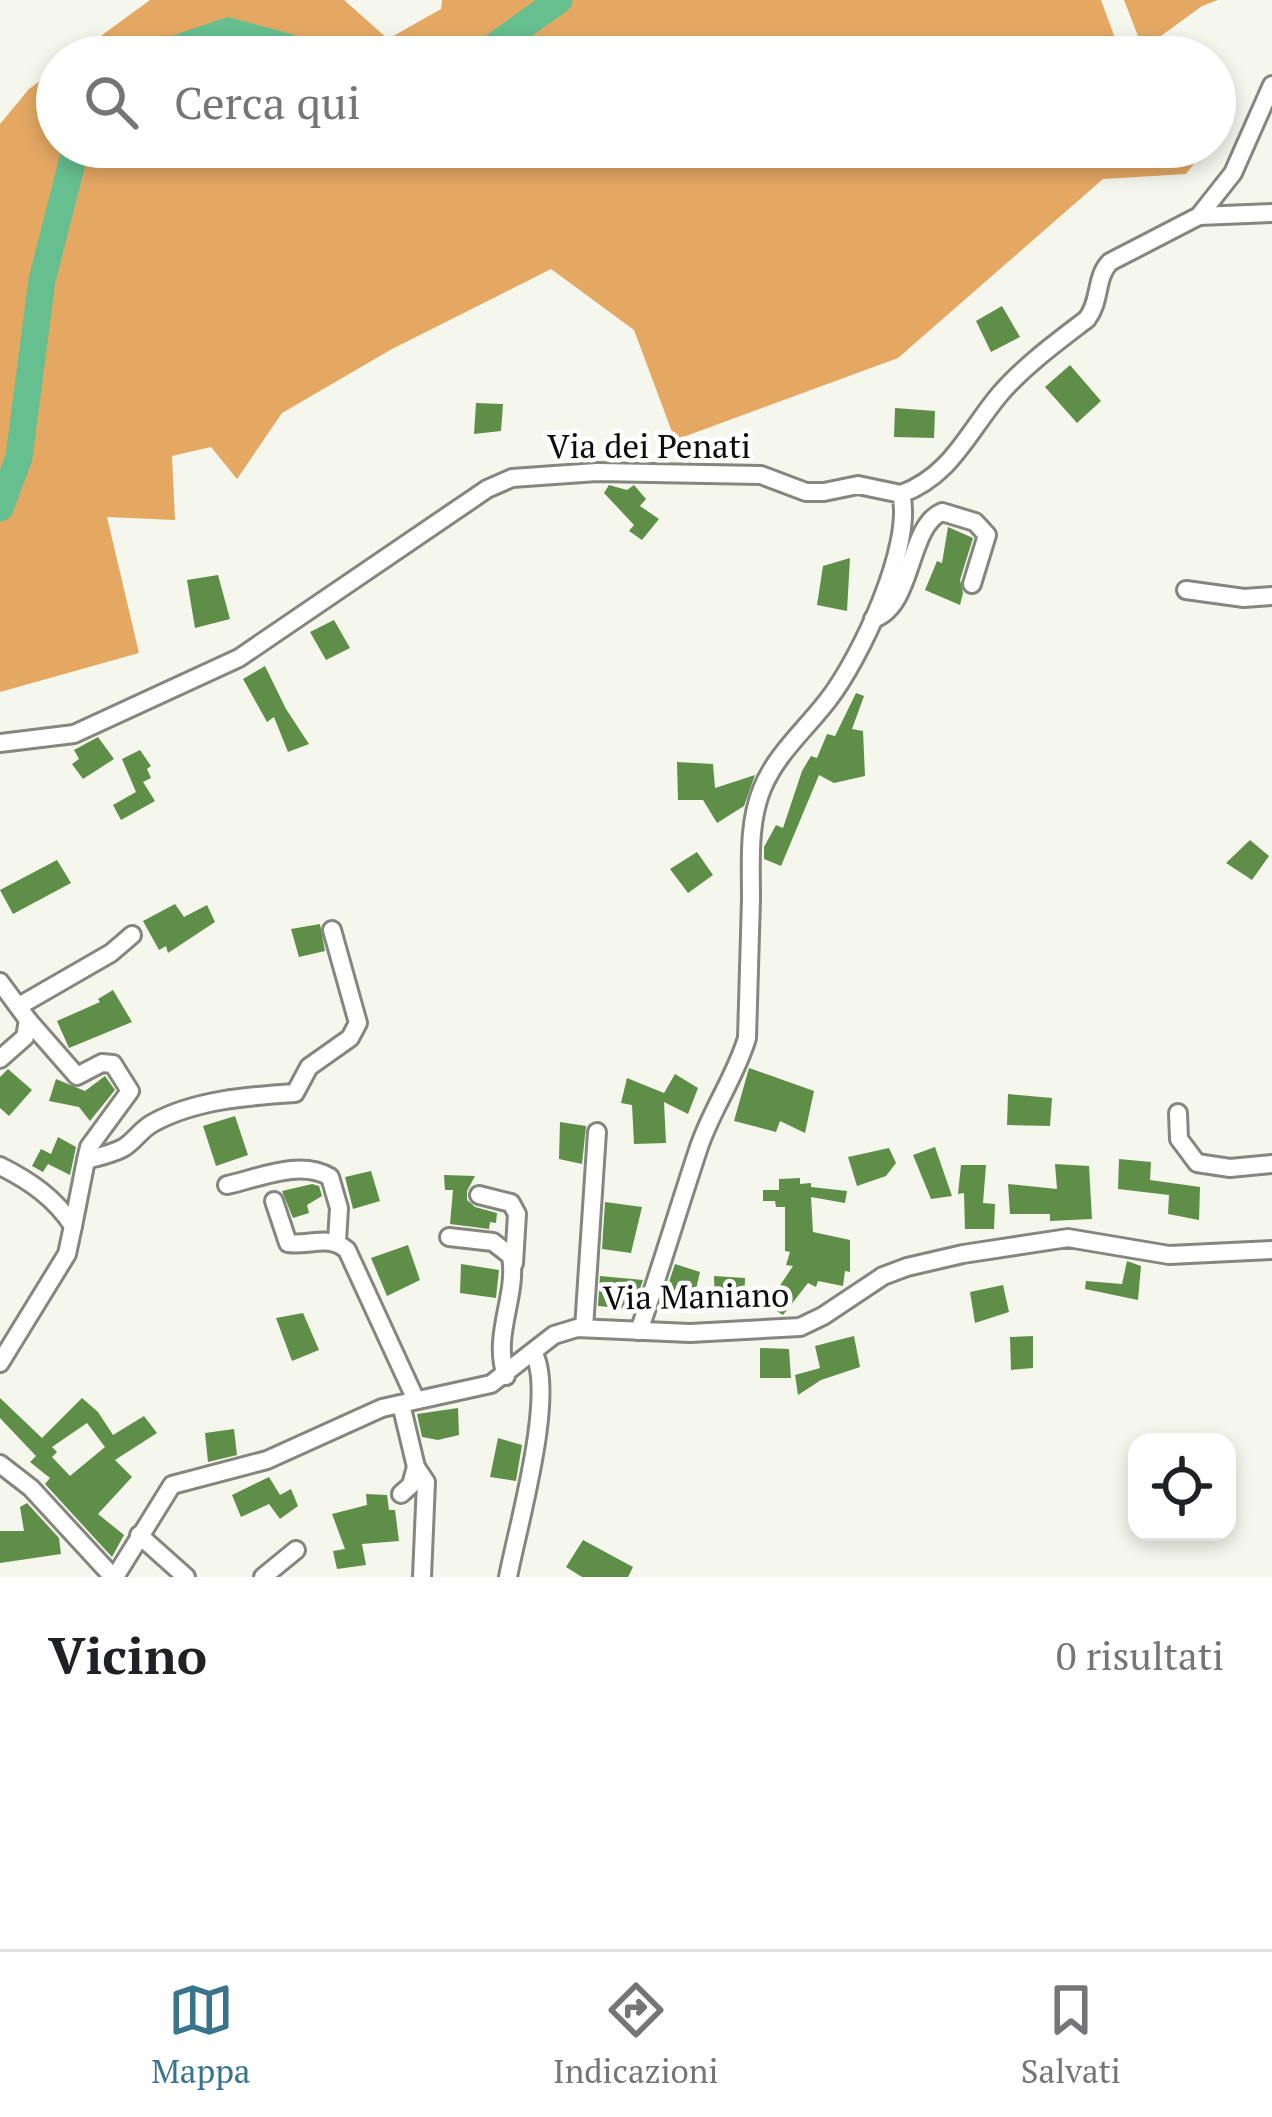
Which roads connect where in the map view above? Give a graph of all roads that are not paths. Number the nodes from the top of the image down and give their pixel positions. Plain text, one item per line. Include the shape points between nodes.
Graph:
1 (1272, 85) edge
2 (1236, 166) edge
3 (1235, 168) edge
4 (1272, 213) edge
5 (1199, 216) junction
6 (901, 494) junction
7 (972, 584) dead end
8 (1186, 590) dead end
9 (1272, 596) edge
10 (872, 619) junction
11 (0, 743) edge
12 (332, 930) dead end
13 (131, 935) dead end
14 (0, 982) edge
15 (24, 1013) junction
16 (0, 1060) edge
17 (1178, 1113) dead end
18 (597, 1132) dead end
19 (86, 1160) junction
20 (1272, 1164) edge
21 (0, 1166) edge
22 (227, 1185) dead end
23 (479, 1195) dead end
24 (274, 1201) dead end
25 (73, 1226) junction
26 (449, 1237) dead end
27 (337, 1241) junction
28 (1272, 1250) edge
29 (513, 1270) junction
30 (584, 1328) junction
31 (639, 1331) junction
32 (533, 1352) junction
33 (0, 1363) edge
34 (506, 1376) junction
35 (408, 1402) junction
36 (0, 1464) edge
37 (416, 1467) junction
38 (401, 1494) dead end
39 (139, 1535) junction
40 (296, 1550) dead end
41 (114, 1577) edge
42 (186, 1577) edge
43 (262, 1577) edge
44 (422, 1577) edge
45 (508, 1577) edge

1 - 2 street
3 - 5 street
4 - 5 street
5 - 6 street via 1102,269 1087,319 1000,394 952,460
6 - 10 street via 897,551
6 - 11 street, Via dei Penati via 858,485 806,492 761,475 512,478 239,658 74,734
7 - 10 street via 984,528 933,515 896,598
8 - 9 street
10 - 31 street via 830,698 762,788 753,824 747,1038 699,1146
12 - 19 street via 358,1023 309,1067 295,1093 242,1096 182,1113
13 - 15 street
14 - 15 street
15 - 16 street via 25,1037
15 - 19 street via 77,1076 113,1064 130,1091
17 - 20 street via 1179,1139 1197,1162
18 - 30 street
19 - 25 street
21 - 25 street via 39,1188
22 - 27 street via 306,1167 321,1171 338,1208
23 - 29 street via 511,1203 517,1214
24 - 27 street via 288,1244
25 - 33 street via 67,1254
26 - 29 street via 503,1246
27 - 35 street via 379,1313
28 - 31 street, Via Maniano via 1169,1255 1068,1238 907,1268 800,1327
29 - 34 street via 500,1342
30 - 31 street, Via Maniano
30 - 32 street, Via Maniano via 554,1335
32 - 34 street, Via Maniano
32 - 45 street via 541,1384 529,1492
34 - 35 street, Via Maniano
35 - 37 street
35 - 39 street, Via Maniano via 268,1460 172,1485
36 - 41 street
37 - 38 street
37 - 44 street via 427,1498
39 - 41 street, Via Maniano
39 - 42 street
40 - 43 street

